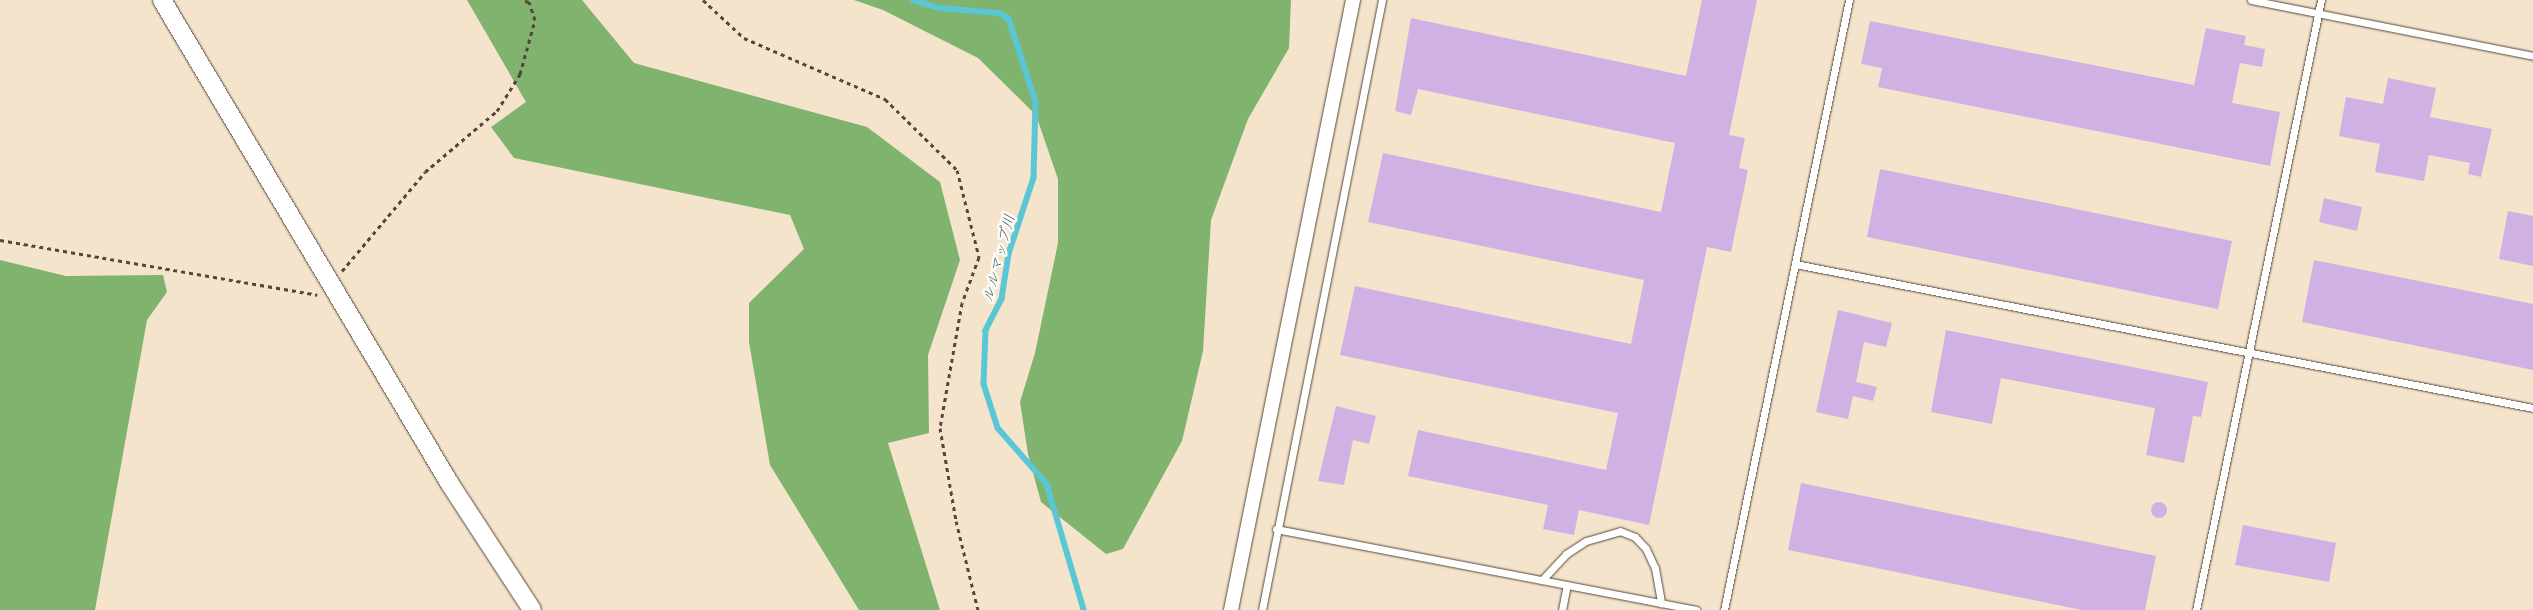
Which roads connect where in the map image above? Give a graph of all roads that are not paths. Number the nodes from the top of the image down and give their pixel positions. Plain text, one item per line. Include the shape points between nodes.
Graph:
1 (162, 0) edge
2 (1353, 0) edge
3 (1382, 0) edge
4 (1849, 0) edge
5 (2251, 0) edge
6 (2322, 0) edge
7 (2319, 14) junction
8 (2533, 56) edge
9 (1795, 264) junction
10 (2249, 351) junction
11 (2533, 408) edge
12 (1276, 529) junction
13 (1542, 580) junction
14 (1567, 585) junction
15 (1662, 603) junction
16 (532, 610) edge
17 (1231, 610) edge
18 (1262, 610) edge
19 (1562, 610) edge
20 (1696, 610) edge
21 (1724, 610) edge
22 (2196, 610) edge

1 - 16 street via 450,484
2 - 17 street
3 - 12 lane
4 - 9 lane
5 - 7 lane
6 - 7 lane
7 - 8 lane
7 - 10 lane
9 - 10 lane
9 - 21 lane
10 - 11 lane
10 - 22 lane
12 - 13 lane
12 - 18 lane
13 - 14 lane
13 - 15 lane via 1566,554 1586,541 1620,532 1634,537 1646,549 1655,568
14 - 15 lane
14 - 19 lane
15 - 20 lane

